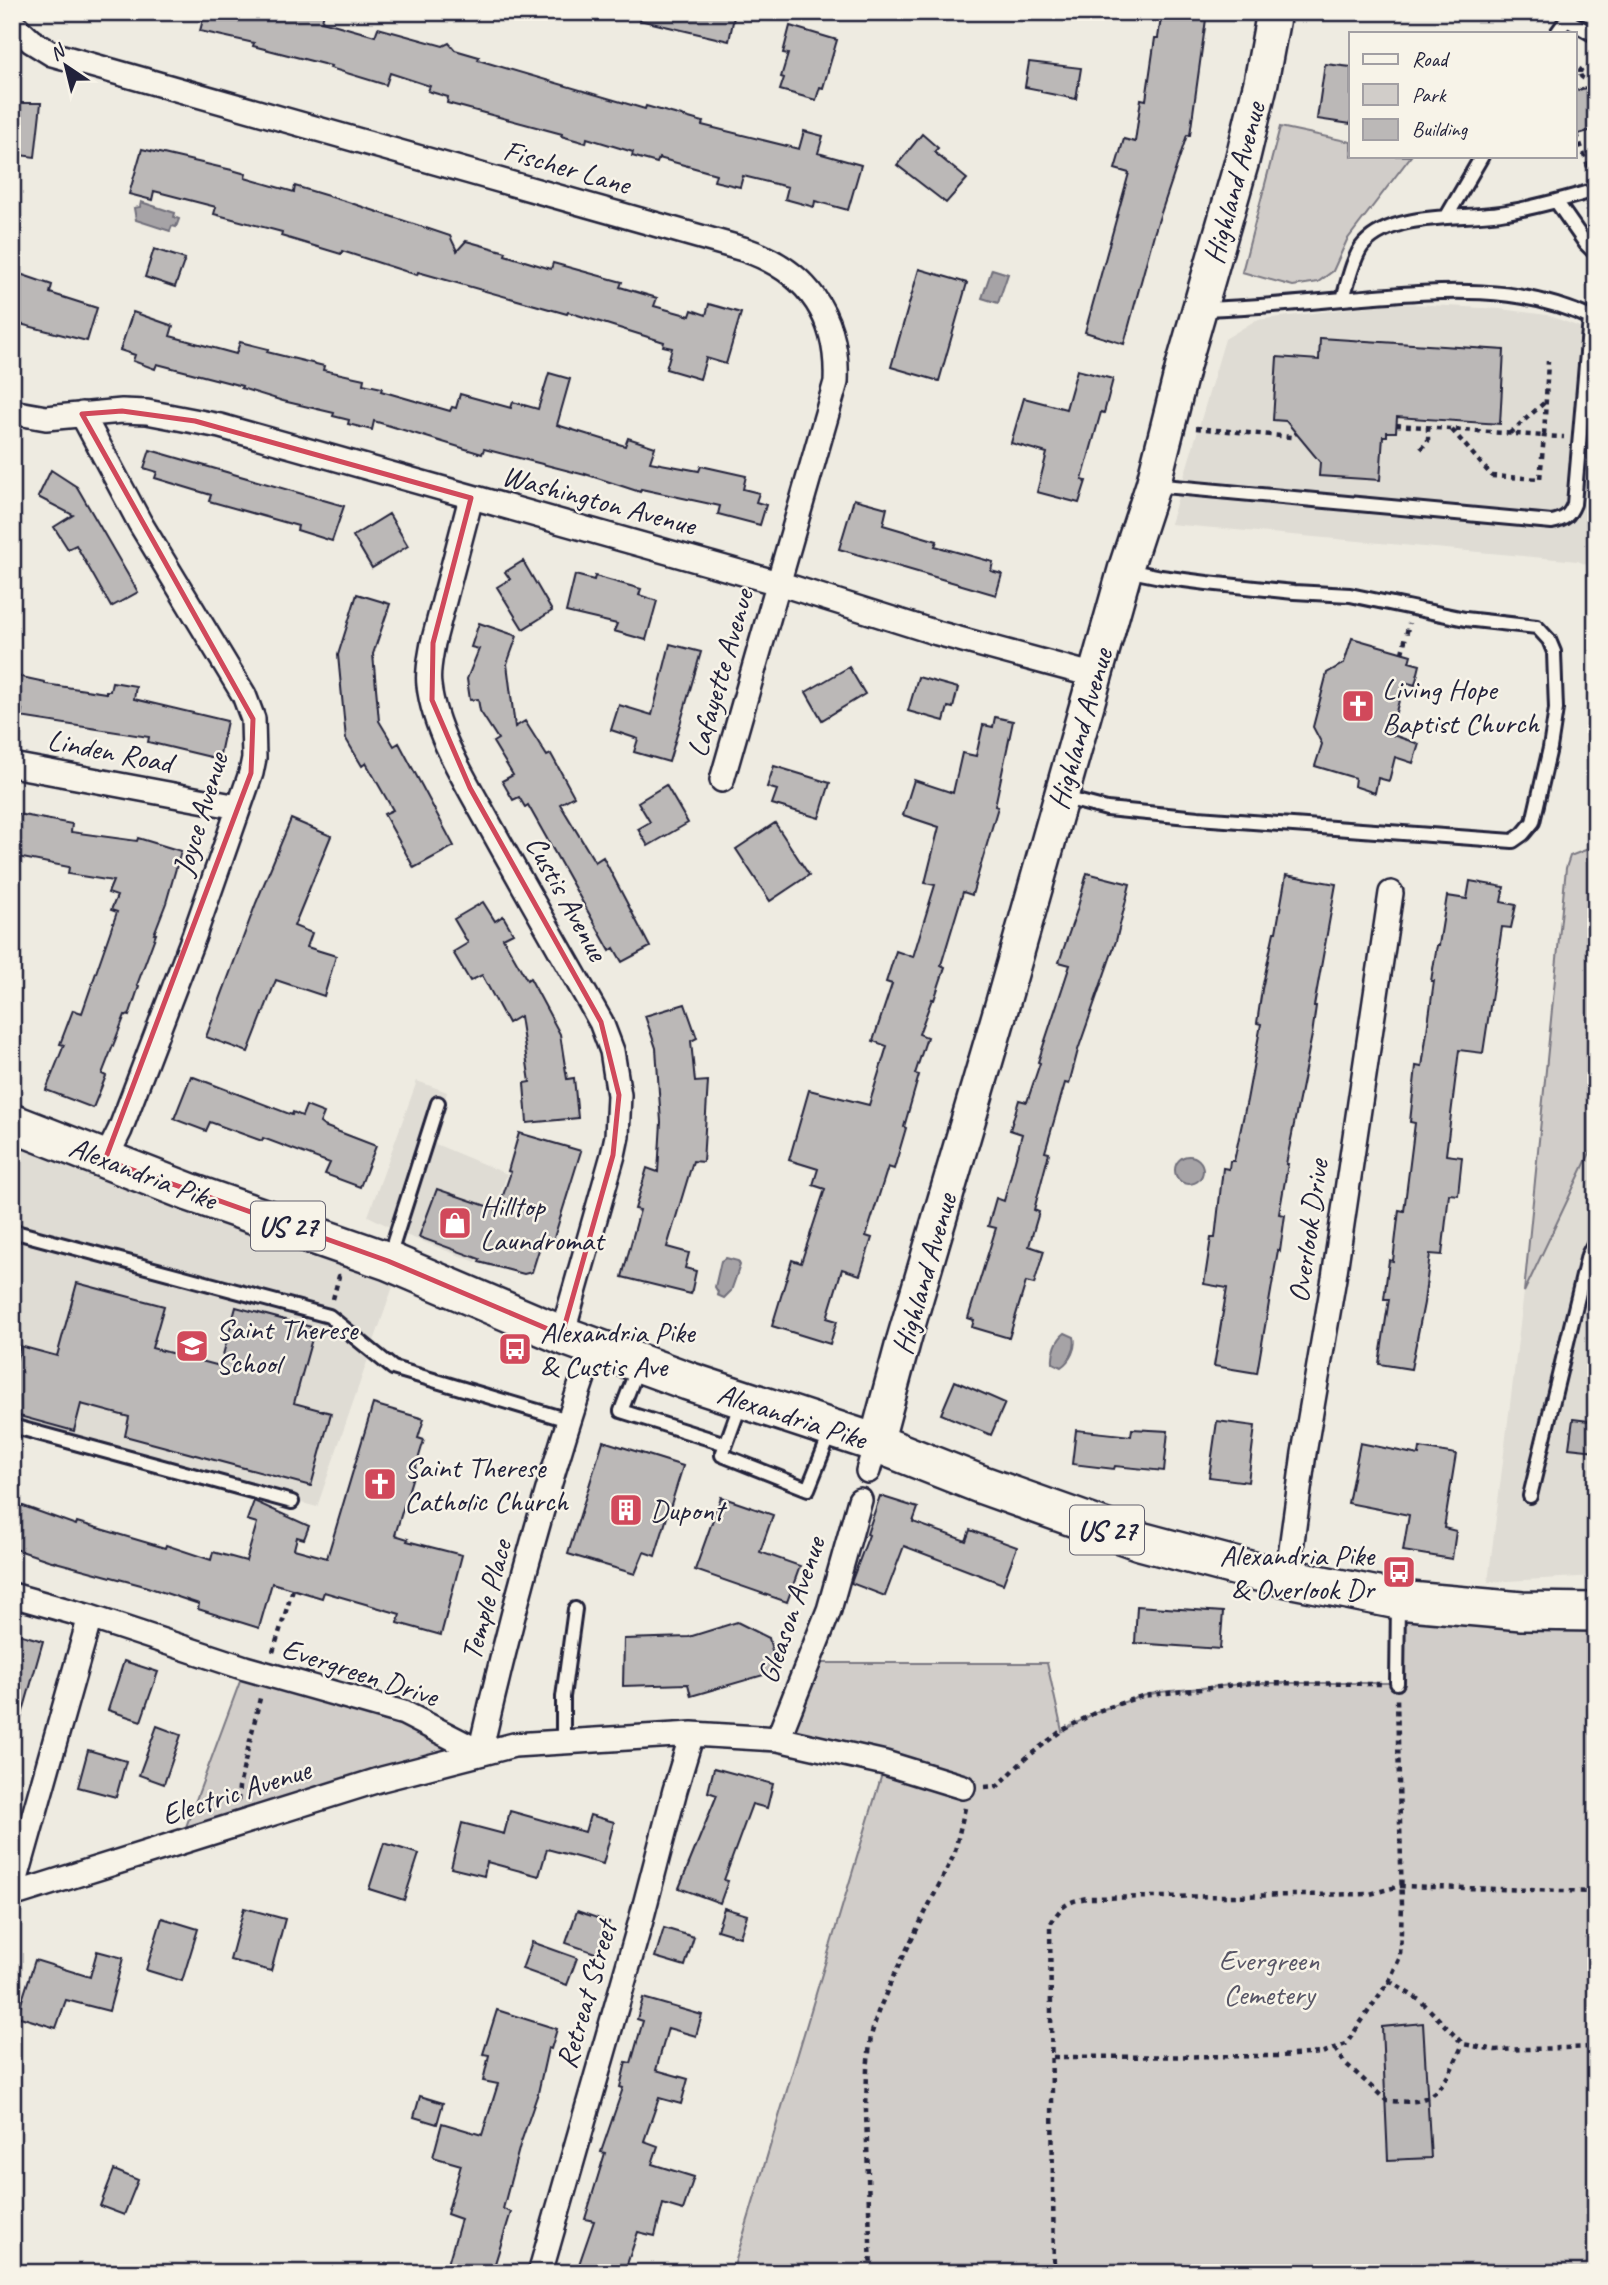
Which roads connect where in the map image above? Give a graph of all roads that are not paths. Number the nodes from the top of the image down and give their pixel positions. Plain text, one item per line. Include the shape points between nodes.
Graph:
1 (1274, 12) edge
2 (1569, 16) edge
3 (12, 23) edge
4 (1558, 32) edge
5 (1596, 36) edge
6 (1481, 158) edge
7 (1596, 190) edge
8 (1556, 201) junction
9 (1447, 216) junction
10 (1596, 254) edge
11 (1343, 299) junction
12 (1200, 310) junction
13 (1593, 319) edge
14 (12, 412) edge
15 (82, 414) junction
16 (1153, 485) junction
17 (471, 498) junction
18 (1125, 570) junction
19 (778, 583) junction
20 (1096, 676) junction
21 (12, 765) edge
22 (722, 780) dead end
23 (1060, 797) junction
24 (238, 807) junction
25 (1391, 893) dead end
26 (438, 1103) dead end
27 (12, 1123) edge
28 (105, 1160) junction
29 (12, 1231) edge
30 (1596, 1240) edge
31 (388, 1261) junction
32 (578, 1340) junction
33 (639, 1363) junction
34 (742, 1399) junction
35 (568, 1420) junction
36 (12, 1426) edge
37 (832, 1429) junction
38 (726, 1444) junction
39 (872, 1457) junction
40 (1530, 1496) dead end
41 (860, 1500) dead end
42 (292, 1502) dead end
43 (1287, 1578) junction
44 (12, 1595) edge
45 (1398, 1600) junction
46 (576, 1609) dead end
47 (1596, 1612) edge
48 (90, 1617) junction
49 (1397, 1684) road end
50 (692, 1734) junction
51 (778, 1739) junction
52 (563, 1742) junction
53 (480, 1752) junction
54 (963, 1787) road end
55 (12, 1894) edge
56 (540, 2273) edge

1 - 12 street, Highland Avenue via 1242,161
2 - 4 lane
2 - 5 lane
3 - 19 street, Fischer Lane via 52,54 743,249 784,268 822,309 834,339 836,382
6 - 9 lane
7 - 8 lane
8 - 9 lane via 1477,217
8 - 10 lane
9 - 11 lane via 1410,222 1381,232 1362,245
11 - 12 lane
11 - 13 lane via 1493,291 1572,309
12 - 16 street, Highland Avenue
13 - 16 lane via 1574,504 1562,520
14 - 15 street via 46,418
15 - 17 street, Washington Avenue via 147,412 195,421
15 - 24 street, Joyce Avenue via 234,677 253,719 254,758
16 - 18 street, Highland Avenue
17 - 19 street, Washington Avenue
17 - 32 street, Custis Avenue via 433,643 429,667 432,700 470,788 601,1022 612,1051 619,1095 613,1156
18 - 20 street, Highland Avenue
18 - 23 lane via 1207,583 1350,595 1537,627 1554,652 1556,709 1533,822 1513,841 1133,812
19 - 20 street, Washington Avenue
19 - 22 street, Lafayette Avenue
20 - 23 street, Highland Avenue
21 - 24 street, Linden Road
23 - 39 street, Highland Avenue
24 - 28 street, Joyce Avenue via 171,996
25 - 43 street, Overlook Drive
26 - 31 lane
27 - 28 main road, Alexandria Pike / US 27
28 - 31 main road, Alexandria Pike / US 27
29 - 35 lane via 329,1316 393,1368
30 - 40 lane via 1588,1255
31 - 32 main road, Alexandria Pike / US 27
32 - 33 main road, Alexandria Pike / US 27
32 - 35 street, Temple Place
33 - 34 main road, Alexandria Pike / US 27
33 - 38 lane via 621,1411
34 - 37 main road, Alexandria Pike / US 27
34 - 38 lane
35 - 53 street, Temple Place via 507,1636
36 - 42 lane
37 - 38 lane via 808,1489 722,1455
37 - 39 main road, Alexandria Pike / US 27
39 - 43 main road, Alexandria Pike / US 27 via 980,1484 1140,1541
41 - 51 street, Gleason Avenue via 829,1610
43 - 45 main road, Alexandria Pike / US 27
44 - 48 street, Evergreen Drive
45 - 47 main road, Alexandria Pike / US 27
45 - 49 lane
46 - 52 lane via 563,1697
48 - 53 street, Evergreen Drive via 404,1713
48 - 55 street
50 - 51 street
50 - 52 street
50 - 56 street, Retreat Street
51 - 54 street via 885,1763
52 - 53 street
53 - 55 street, Electric Avenue

